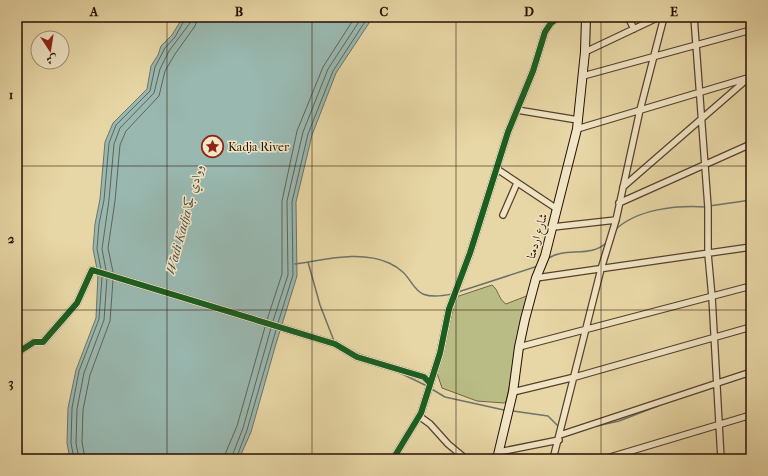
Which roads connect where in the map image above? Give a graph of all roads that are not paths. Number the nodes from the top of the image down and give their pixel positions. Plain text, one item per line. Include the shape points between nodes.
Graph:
1 (559, 17) edge
2 (586, 17) edge
3 (628, 17) edge
4 (659, 17) edge
5 (664, 17) edge
6 (694, 17) edge
7 (634, 29) junction
8 (751, 30) edge
9 (695, 46) junction
10 (585, 52) junction
11 (653, 58) junction
12 (582, 76) junction
13 (749, 78) edge
14 (698, 92) junction
15 (517, 110) junction
16 (640, 110) junction
17 (700, 120) junction
18 (578, 124) junction
19 (751, 144) edge
20 (704, 165) junction
21 (497, 168) junction
22 (517, 183) junction
23 (623, 187) junction
24 (619, 203) junction
25 (557, 209) junction
26 (503, 215) dead end
27 (616, 220) junction
28 (553, 227) junction
29 (751, 247) edge
30 (708, 254) junction
31 (601, 268) junction
32 (536, 278) junction
33 (751, 286) edge
34 (712, 297) junction
35 (751, 327) edge
36 (586, 330) junction
37 (713, 338) junction
38 (519, 347) junction
39 (17, 353) edge
40 (751, 372) edge
41 (575, 377) junction
42 (430, 383) junction
43 (716, 384) junction
44 (513, 392) junction
45 (420, 416) junction
46 (751, 416) edge
47 (718, 427) junction
48 (560, 437) junction
49 (498, 456) edge
50 (751, 457) edge
51 (393, 459) edge
52 (466, 459) edge
53 (553, 459) edge
54 (604, 459) edge
55 (720, 459) edge
56 (746, 459) edge

1 - 15 street via 551,22 545,32
2 - 10 main road, شارع اردمتا
3 - 7 street
4 - 7 street
5 - 11 street
6 - 9 street
7 - 10 street
8 - 9 street
9 - 11 street
9 - 14 street
10 - 12 main road, شارع اردمتا
11 - 12 street
11 - 16 street
12 - 18 main road, شارع اردمتا
13 - 14 street
13 - 17 street
14 - 16 street
14 - 17 street
15 - 18 street
15 - 21 street
16 - 18 street
16 - 23 street
17 - 20 street
17 - 23 street
18 - 25 main road, شارع اردمتا
19 - 20 street
20 - 24 street
20 - 30 street via 708,207
21 - 22 street
21 - 42 street via 449,309 440,353
22 - 25 street
22 - 26 street
23 - 24 street
24 - 27 street
25 - 28 main road, شارع اردمتا
27 - 28 street
27 - 31 street
28 - 32 main road, شارع اردمتا
29 - 30 street
30 - 31 street
30 - 34 street
31 - 32 street
31 - 36 street
32 - 38 main road, شارع اردمتا
33 - 34 street
34 - 36 street
34 - 37 street
35 - 37 street
36 - 38 street
36 - 41 street
37 - 41 street
37 - 43 street
38 - 44 main road, شارع اردمتا
39 - 42 street via 34,342 43,342 77,303 92,270 335,344 357,356 424,377
40 - 43 street
41 - 44 street
41 - 48 street
42 - 45 street
43 - 47 street
43 - 48 street
44 - 49 main road, شارع اردمتا
45 - 51 street
45 - 52 street
46 - 47 street
47 - 54 street
47 - 55 street
48 - 49 street
48 - 53 street
50 - 56 street

